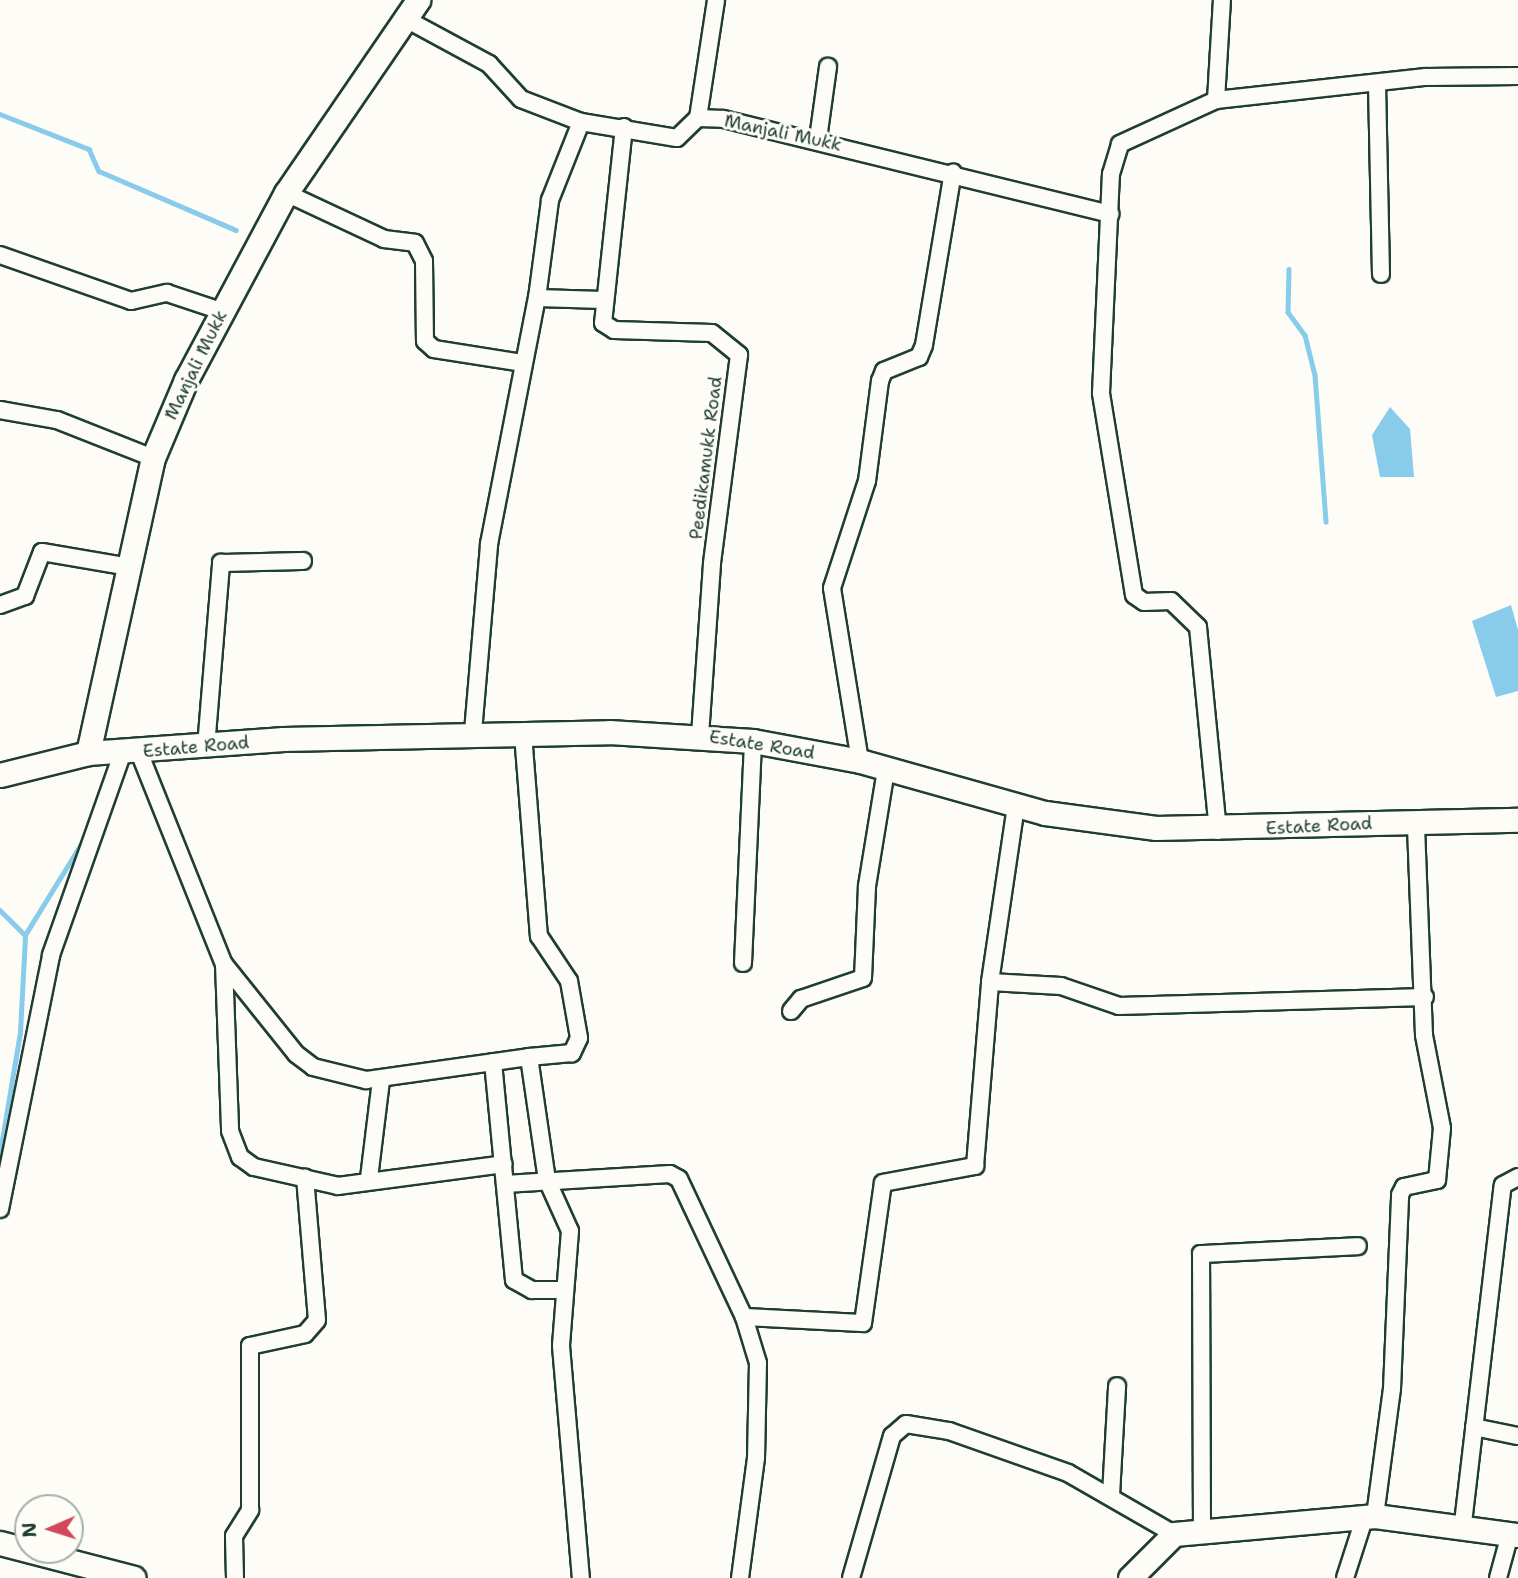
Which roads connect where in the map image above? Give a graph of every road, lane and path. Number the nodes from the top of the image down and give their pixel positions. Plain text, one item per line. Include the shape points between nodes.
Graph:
1 (716, 0) edge
2 (1222, 0) edge
3 (411, 9) edge
4 (828, 67) dead end
5 (1518, 76) edge
6 (1377, 84) junction
7 (1216, 100) junction
8 (698, 118) junction
9 (581, 122) junction
10 (624, 127) junction
11 (818, 139) junction
12 (953, 172) junction
13 (286, 193) junction
14 (1111, 214) junction
15 (0, 255) edge
16 (1381, 274) dead end
17 (537, 298) junction
18 (603, 300) junction
19 (221, 311) junction
20 (522, 363) junction
21 (0, 410) edge
22 (153, 458) junction
23 (303, 561) dead end
24 (130, 567) junction
25 (0, 605) edge
26 (473, 732) junction
27 (523, 734) junction
28 (700, 735) junction
29 (753, 741) junction
30 (206, 747) junction
31 (131, 752) junction
32 (88, 753) junction
33 (860, 761) junction
34 (886, 770) junction
35 (0, 775) edge
36 (1016, 806) junction
37 (1518, 820) edge
38 (1416, 822) junction
39 (1218, 831) junction
40 (743, 963) dead end
41 (224, 964) junction
42 (990, 982) junction
43 (1425, 996) junction
44 (791, 1011) dead end
45 (529, 1057) junction
46 (493, 1062) junction
47 (381, 1080) junction
48 (503, 1164) junction
49 (1518, 1177) edge
50 (304, 1178) junction
51 (369, 1178) dead end
52 (547, 1180) junction
53 (505, 1184) junction
54 (0, 1209) edge
55 (1358, 1246) dead end
56 (562, 1290) junction
57 (744, 1317) junction
58 (1117, 1387) dead end
59 (1474, 1427) junction
60 (1518, 1436) edge
61 (1111, 1495) junction
62 (1370, 1516) junction
63 (1463, 1523) junction
64 (1202, 1532) junction
65 (1174, 1534) junction
66 (1514, 1534) edge
67 (0, 1543) edge
68 (121, 1576) edge
69 (235, 1578) edge
70 (582, 1578) edge
71 (740, 1578) edge
72 (851, 1578) edge
73 (1130, 1578) edge
74 (1345, 1578) edge
75 (1498, 1578) edge

1 - 8 street
2 - 7 street
3 - 9 street, Manjali Mukk via 489,64 521,99
3 - 13 street, Manjali Mukk
4 - 11 street
5 - 6 street
6 - 7 street
6 - 16 street
7 - 14 street via 1120,144 1111,174
8 - 10 street, Manjali Mukk via 677,138
8 - 11 street, Manjali Mukk
9 - 10 street, Manjali Mukk
9 - 17 street via 550,200
10 - 18 street
11 - 12 street, Manjali Mukk
12 - 14 street, Manjali Mukk
12 - 33 street via 924,345 919,357 884,371 880,381 867,481 832,588
13 - 19 street, Manjali Mukk
13 - 20 street via 384,240 415,243 424,261 425,341 434,349
14 - 39 street via 1101,393 1134,595 1144,602 1171,601 1198,627
15 - 19 street via 131,301 167,293
17 - 18 street
17 - 20 street
18 - 28 street, Peedikamukk Road via 603,323 614,330 712,333 739,355 712,564
19 - 22 street, Manjali Mukk
20 - 26 street via 482,592
21 - 22 street via 57,420
22 - 24 street, Manjali Mukk
23 - 30 street via 221,563
24 - 25 street via 42,551 25,596
24 - 32 street, Manjali Mukk
26 - 27 street, Estate Road
26 - 30 street, Estate Road
27 - 28 street, Estate Road
27 - 45 street via 539,936 569,981 579,1038 572,1054
28 - 29 street, Estate Road
29 - 33 street, Estate Road
29 - 40 street
30 - 31 street, Estate Road
31 - 32 street, Estate Road
31 - 41 street
31 - 54 street via 51,954
32 - 35 street, Estate Road
33 - 34 street, Estate Road
34 - 36 street, Estate Road
34 - 44 street via 867,886 863,978 801,999
36 - 39 street, Estate Road via 1097,822
36 - 42 street
37 - 38 street, Estate Road
38 - 39 street, Estate Road
38 - 43 street
41 - 47 street via 305,1061 336,1075
41 - 50 street via 234,1147 254,1167
42 - 43 street via 1061,986 1119,1006
42 - 57 street via 979,1158 969,1169 891,1180 878,1190 863,1323
43 - 62 street via 1424,1035 1442,1128 1439,1171 1432,1186 1404,1187 1400,1195 1392,1389
45 - 46 street
45 - 52 street
46 - 47 street
46 - 48 street
47 - 51 street
48 - 50 street via 353,1186
48 - 53 street
49 - 59 street via 1503,1185
50 - 69 street via 317,1320 305,1334 250,1346 250,1510 234,1536
52 - 53 street
52 - 56 street via 569,1231
52 - 57 street via 670,1174 679,1179
53 - 56 street via 514,1280 532,1290
55 - 64 street via 1201,1254
56 - 70 street
57 - 71 street via 760,1381
58 - 61 street
59 - 60 street
59 - 63 street
61 - 65 street
61 - 72 street via 949,1431 906,1424 892,1436
62 - 63 street
62 - 64 street
62 - 74 street
63 - 66 street
64 - 65 street
65 - 73 street
66 - 75 street
67 - 68 street

